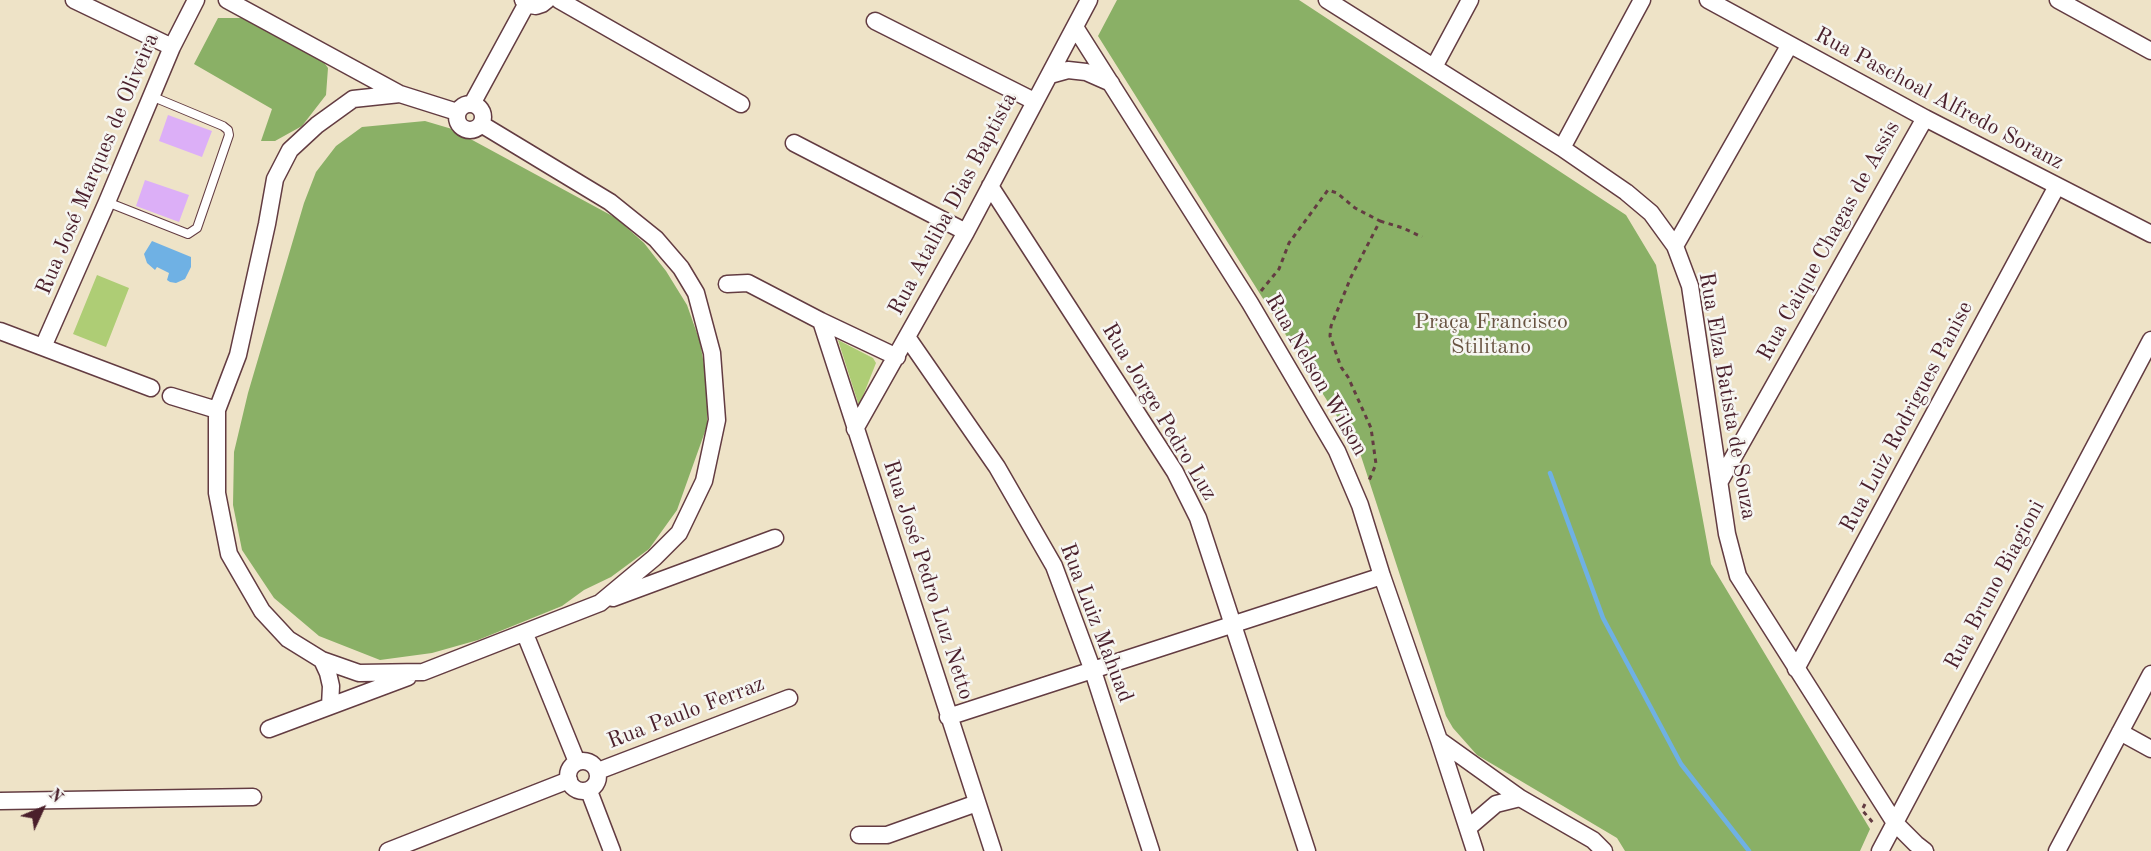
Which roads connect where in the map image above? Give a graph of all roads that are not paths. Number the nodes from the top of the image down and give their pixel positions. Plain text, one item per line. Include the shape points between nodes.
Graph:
1 (74, 0) edge
2 (196, 0) edge
3 (227, 0) edge
4 (547, 0) edge
5 (559, 0) edge
6 (1089, 0) edge
7 (1327, 0) edge
8 (1470, 0) edge
9 (1642, 0) edge
10 (1708, 0) edge
11 (2058, 0) edge
12 (525, 2) edge
13 (874, 21) dead end
14 (1075, 27) junction
15 (1789, 46) junction
16 (172, 47) junction
17 (2151, 51) edge
18 (1434, 67) junction
19 (352, 69) junction
20 (1050, 75) junction
21 (1112, 84) junction
22 (400, 94) junction
23 (151, 96) junction
24 (353, 99) junction
25 (1035, 101) junction
26 (472, 104) junction
27 (741, 104) dead end
28 (457, 112) junction
29 (1925, 118) junction
30 (481, 124) junction
31 (794, 144) dead end
32 (1562, 148) junction
33 (990, 186) junction
34 (2057, 186) junction
35 (107, 202) junction
36 (966, 232) junction
37 (2151, 234) edge
38 (1675, 246) junction
39 (727, 284) dead end
40 (821, 321) junction
41 (0, 331) edge
42 (907, 337) junction
43 (2151, 340) edge
44 (43, 347) junction
45 (897, 357) junction
46 (151, 388) dead end
47 (171, 396) dead end
48 (218, 410) junction
49 (855, 429) junction
50 (1720, 481) junction
51 (775, 538) dead end
52 (1382, 576) junction
53 (600, 603) junction
54 (1235, 626) junction
55 (525, 634) junction
56 (322, 660) junction
57 (1796, 669) junction
58 (1093, 671) junction
59 (423, 672) junction
60 (2151, 674) edge
61 (789, 698) dead end
62 (330, 705) junction
63 (948, 717) junction
64 (268, 729) dead end
65 (2120, 732) junction
66 (1439, 740) junction
67 (2151, 749) edge
68 (577, 762) junction
69 (598, 771) junction
70 (568, 780) junction
71 (589, 790) junction
72 (253, 797) dead end
73 (1520, 798) junction
74 (0, 801) edge
75 (977, 803) junction
76 (1895, 823) junction
77 (1468, 828) junction
78 (859, 835) dead end
79 (388, 851) edge
80 (612, 851) edge
81 (993, 851) edge
82 (1151, 851) edge
83 (1307, 851) edge
84 (1475, 851) edge
85 (1604, 851) edge
86 (1880, 851) edge
87 (1926, 851) edge
88 (2057, 851) edge

1 - 16 street
2 - 16 street, Rua José Marques de Oliveira
3 - 19 street
4 - 12 street via 536,6
5 - 27 street
6 - 14 street, Rua Ataliba Dias Baptista
7 - 18 street, Rua Elza Batista de Souza
8 - 18 street
9 - 32 street
10 - 15 street, Rua Paschoal Alfredo Soranz
11 - 17 street
12 - 26 street
13 - 25 street
14 - 20 street, Rua Ataliba Dias Baptista
14 - 21 street, Rua Nelson Wilson
15 - 29 street, Rua Paschoal Alfredo Soranz
15 - 38 street
16 - 23 street, Rua José Marques de Oliveira
18 - 32 street, Rua Elza Batista de Souza
19 - 22 street
19 - 24 street
20 - 21 street via 1068,70 1086,72
20 - 25 street, Rua Ataliba Dias Baptista
21 - 52 street, Rua Nelson Wilson via 1250,303 1337,451 1360,505
22 - 24 street
22 - 28 street
23 - 35 street, Rua José Marques de Oliveira
23 - 35 lane via 228,130 197,228 188,234
24 - 48 street via 317,124 290,150 275,178 238,355
25 - 33 street, Rua Ataliba Dias Baptista
26 - 28 street
26 - 30 street via 483,114
28 - 30 street via 462,128 472,130
29 - 34 street, Rua Paschoal Alfredo Soranz
29 - 50 street, Rua Caique Chagas de Assis
30 - 53 street via 610,202 656,239 696,293 712,353 717,420 704,482 679,533
31 - 36 street
32 - 38 street, Rua Elza Batista de Souza via 1651,213
33 - 36 street, Rua Ataliba Dias Baptista
33 - 54 street, Rua Jorge Pedro Luz via 1175,472 1198,518
34 - 37 street, Rua Paschoal Alfredo Soranz
34 - 57 street, Rua Luiz Rodrigues Panise
35 - 44 street, Rua José Marques de Oliveira
36 - 42 street, Rua Ataliba Dias Baptista
38 - 50 street, Rua Elza Batista de Souza via 1690,286
39 - 40 street via 748,283
40 - 45 street
40 - 49 street, Rua José Pedro Luz Netto
41 - 44 street
42 - 45 street, Rua Ataliba Dias Baptista
42 - 58 street, Rua Luiz Mahuad via 998,467 1054,566
43 - 76 street, Rua Bruno Biagioni
44 - 46 street
45 - 49 street, Rua Ataliba Dias Baptista
47 - 48 street
48 - 56 street via 217,493 229,554 262,611 288,639
49 - 63 street, Rua José Pedro Luz Netto
50 - 57 street, Rua Elza Batista de Souza via 1738,576
51 - 53 street
52 - 54 street
52 - 66 street, Rua Nelson Wilson
53 - 55 street
54 - 58 street
54 - 83 street, Rua Jorge Pedro Luz
55 - 59 street
55 - 68 street
56 - 59 street via 359,673
56 - 62 street via 331,686
57 - 76 street, Rua Elza Batista de Souza
58 - 63 street
58 - 82 street, Rua Luiz Mahuad
59 - 62 street
60 - 65 street
61 - 69 street, Rua Paulo Ferraz
62 - 64 street
63 - 75 street, Rua José Pedro Luz Netto
65 - 67 street
65 - 88 street
66 - 73 street
66 - 77 street, Rua Nelson Wilson
68 - 69 street via 592,763
68 - 70 street via 570,768
69 - 71 street via 598,781
70 - 71 street via 579,791
70 - 79 street
71 - 80 street
72 - 74 street
73 - 77 street via 1496,804
73 - 85 street via 1585,835
75 - 78 street via 887,835
75 - 81 street, Rua José Pedro Luz Netto
76 - 86 street, Rua Bruno Biagioni
76 - 87 street, Rua Elza Batista de Souza
77 - 84 street, Rua Nelson Wilson

